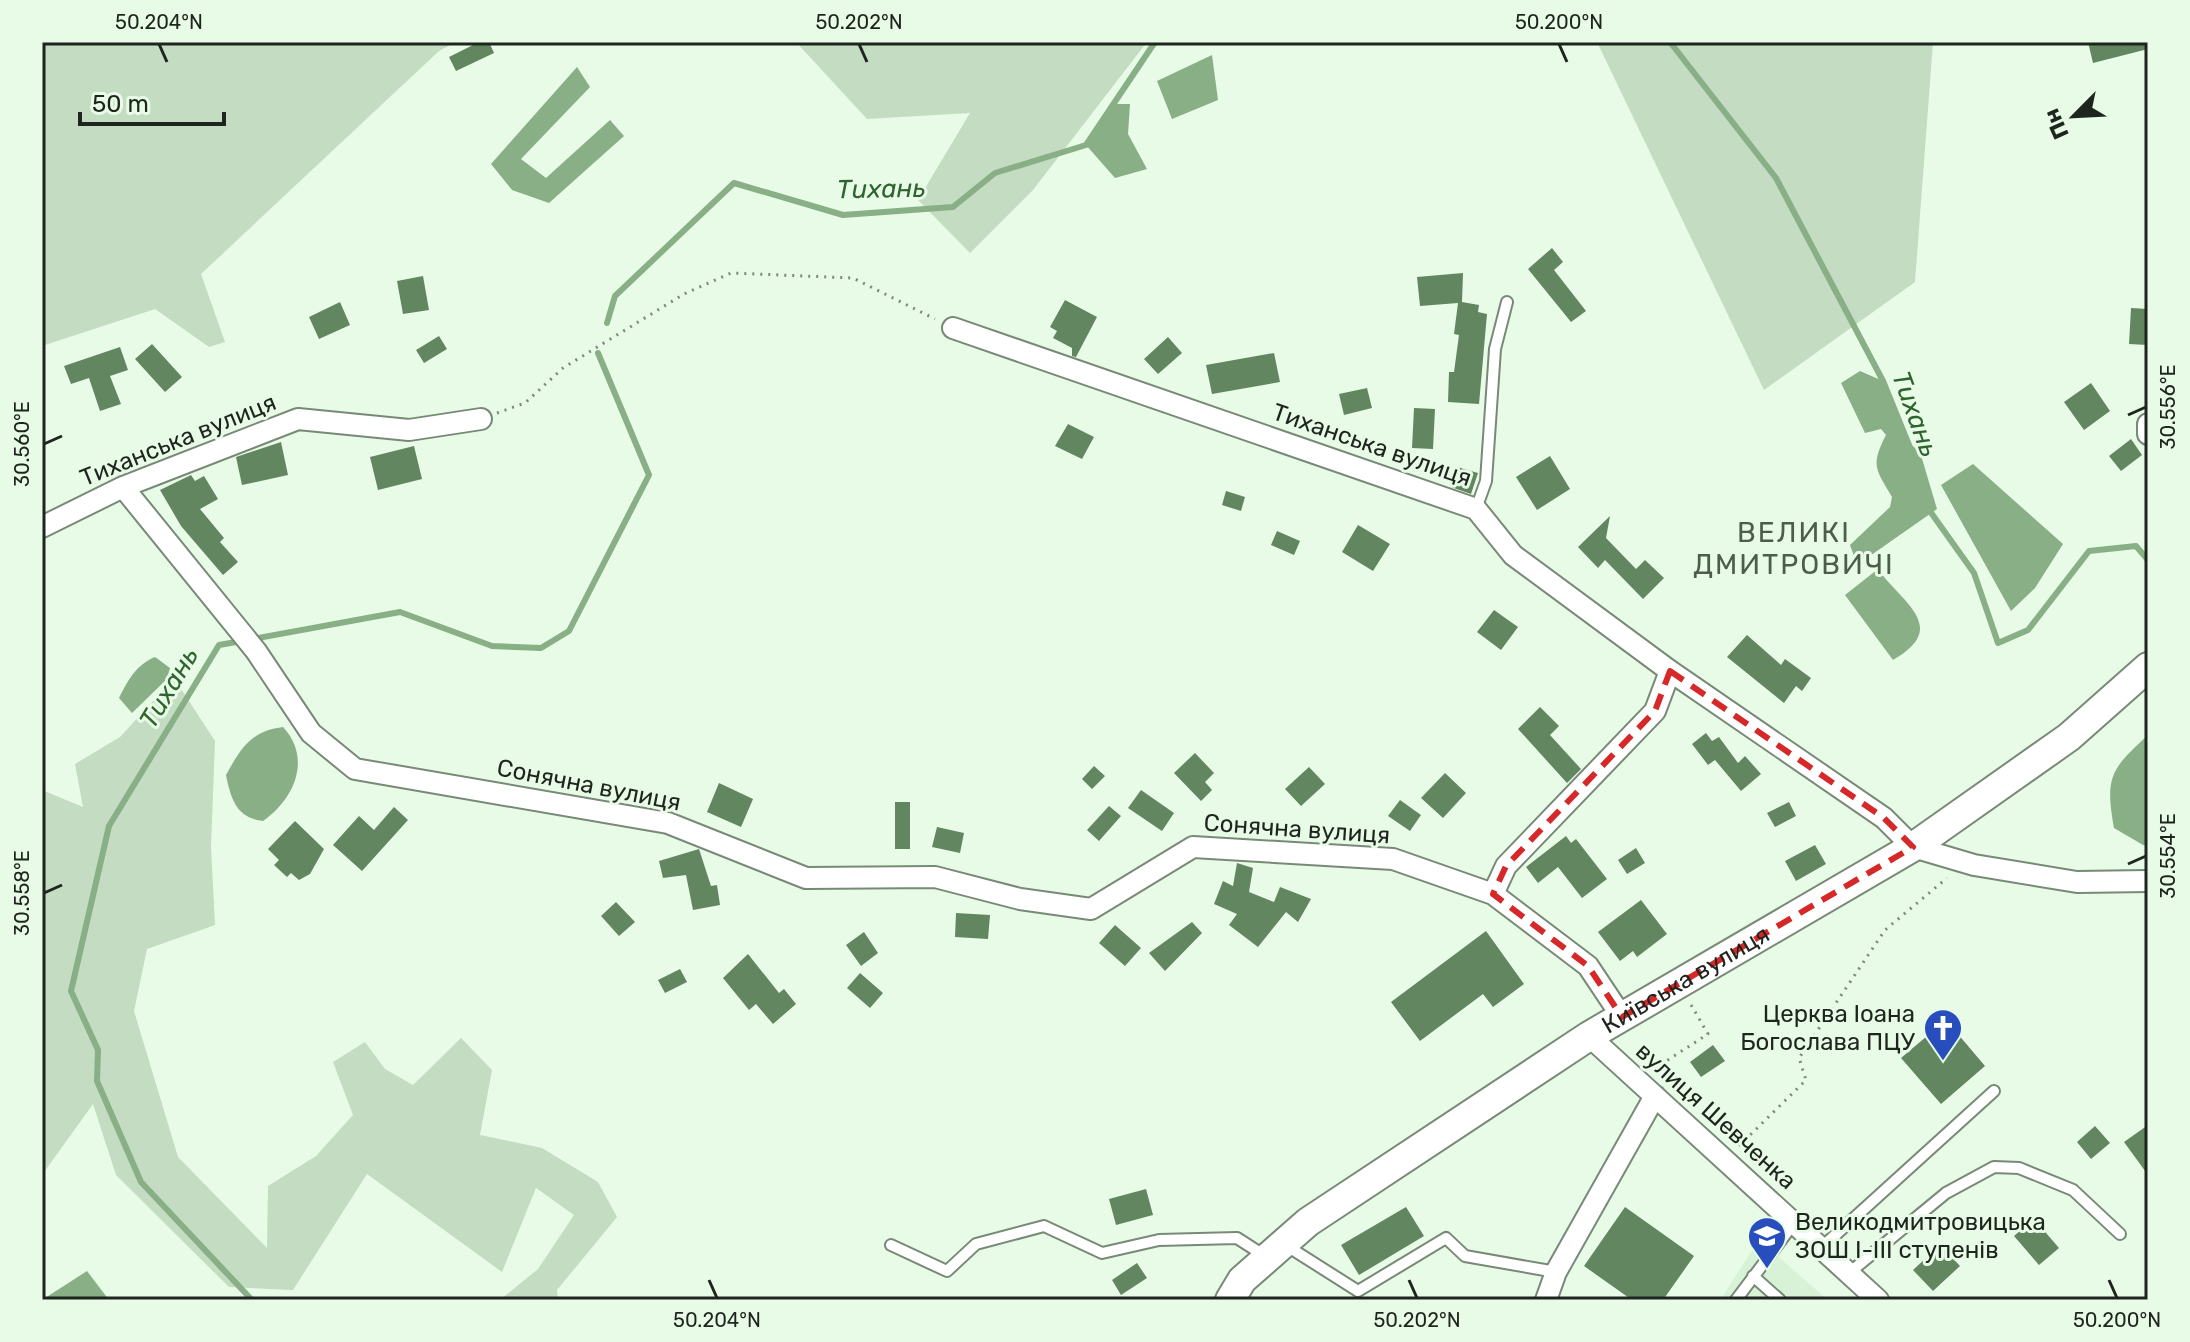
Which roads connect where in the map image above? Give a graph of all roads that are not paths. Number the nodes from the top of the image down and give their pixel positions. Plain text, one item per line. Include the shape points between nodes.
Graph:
1 (1507, 302) dead end
2 (953, 328) road end
3 (481, 419) road end
4 (2148, 424) edge
5 (2148, 434) edge
6 (123, 487) junction
7 (1476, 509) junction
8 (42, 527) edge
9 (2148, 667) edge
10 (1670, 671) junction
11 (1913, 847) junction
12 (2148, 881) edge
13 (1493, 894) junction
14 (1622, 1017) junction
15 (1589, 1036) junction
16 (1994, 1091) dead end
17 (1655, 1096) junction
18 (1794, 1223) junction
19 (2120, 1234) dead end
20 (891, 1245) dead end
21 (1821, 1248) junction
22 (1275, 1250) junction
23 (1556, 1272) junction
24 (1849, 1273) junction
25 (1753, 1276) junction
26 (1230, 1300) edge
27 (1546, 1300) edge
28 (1736, 1300) edge
29 (1780, 1300) edge
30 (1878, 1300) edge

1 - 7 lane via 1495,349 1486,481
2 - 7 street, Тиханська вулиця
3 - 6 street, Тиханська вулиця via 409,430 298,419
4 - 5 street
6 - 8 street, Тиханська вулиця
6 - 13 street, Сонячна вулиця via 256,651 311,733 355,769 668,823 806,878 935,877 1020,899 1091,909 1193,847 1393,859
7 - 10 street, Тиханська вулиця via 1513,555
9 - 11 main road, Київська вулиця via 2069,737
10 - 11 street, Тиханська вулиця via 1884,818
10 - 13 street via 1655,711 1506,866
11 - 12 street via 1974,865 2077,882
11 - 14 main road, Київська вулиця
13 - 14 street, Сонячна вулиця via 1588,966
14 - 15 main road, Київська вулиця
15 - 17 street, вулиця Шевченка
15 - 22 main road, Київська вулиця via 1308,1222
16 - 21 lane
17 - 18 street, вулиця Шевченка
17 - 23 street
18 - 21 street, вулиця Шевченка
18 - 25 lane
19 - 24 lane via 2073,1190 2019,1168 1994,1167 1946,1193
20 - 22 lane via 947,1271 976,1244 1044,1226 1102,1253 1159,1240 1237,1238
21 - 24 street, вулиця Шевченка
22 - 23 lane via 1358,1291 1446,1238 1465,1256
22 - 26 main road, Київська вулиця via 1242,1280
23 - 27 street
24 - 30 street, вулиця Шевченка
25 - 28 lane
25 - 29 lane

